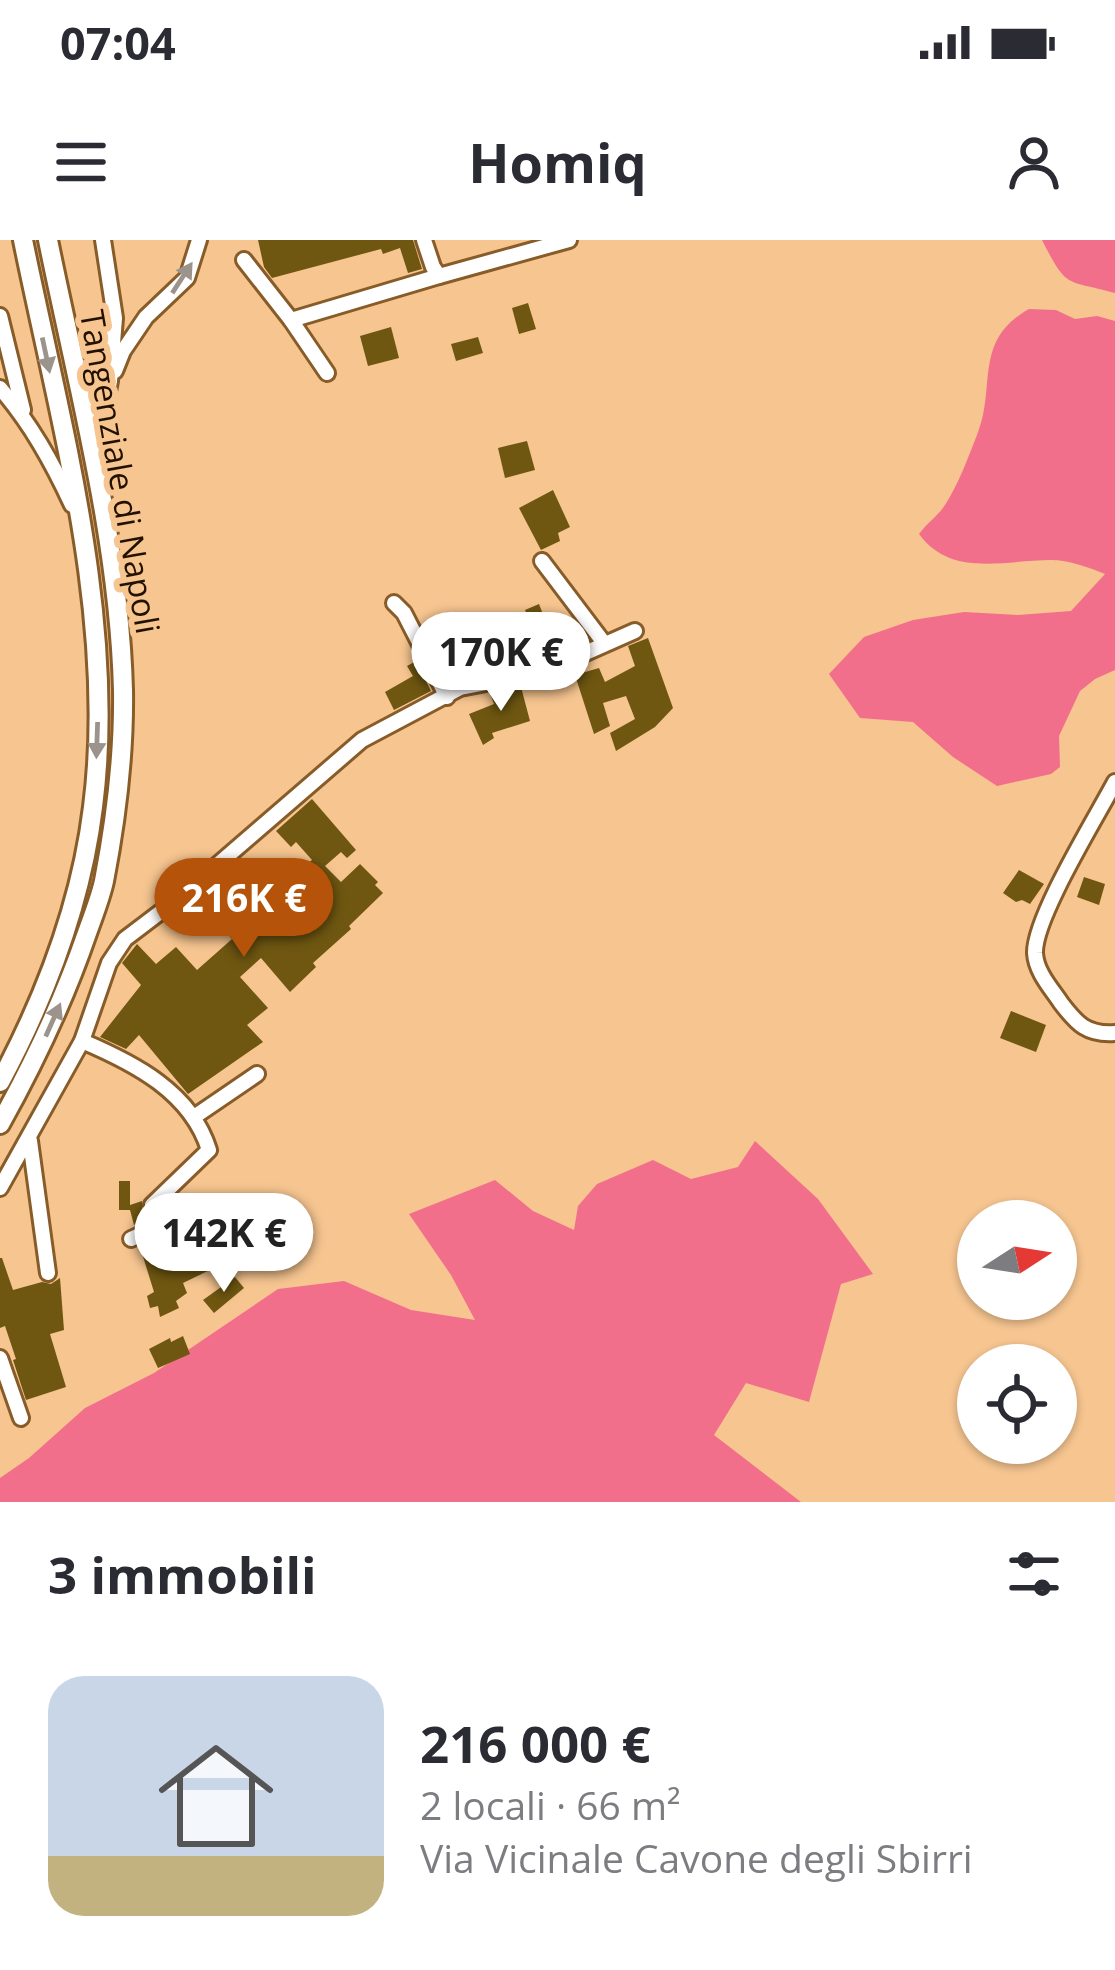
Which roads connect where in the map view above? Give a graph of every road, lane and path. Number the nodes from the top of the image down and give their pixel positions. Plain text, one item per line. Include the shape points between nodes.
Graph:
1 (22, 240) edge
2 (48, 240) edge
3 (103, 240) edge
4 (199, 240) edge
5 (424, 240) edge
6 (568, 240) edge
7 (244, 260) dead end
8 (439, 275) junction
9 (0, 316) edge
10 (291, 320) junction
11 (327, 373) dead end
12 (110, 381) junction
13 (0, 388) edge
14 (25, 417) junction
15 (94, 465) junction
16 (80, 523) junction
17 (542, 561) dead end
18 (394, 603) dead end
19 (635, 631) dead end
20 (604, 643) junction
21 (447, 697) junction
22 (1115, 782) edge
23 (1115, 1033) edge
24 (82, 1041) junction
25 (257, 1074) dead end
26 (0, 1082) edge
27 (194, 1117) junction
28 (0, 1124) edge
29 (29, 1139) junction
30 (0, 1188) edge
31 (131, 1239) dead end
32 (48, 1273) dead end
33 (0, 1358) edge
34 (21, 1418) dead end

1 -> 16 highway, Tangenziale di Napoli
2 - 15 highway, Tangenziale di Napoli
3 - 12 street via 115,318
12 -> 4 street via 146,317 187,278
5 - 8 street
6 - 8 street
7 - 10 street
8 - 10 street
9 - 14 street
10 - 11 street
12 - 15 street
13 - 14 street
14 - 16 street
28 -> 15 highway, Tangenziale di Napoli via 76,967 103,885 116,802 121,647
16 -> 26 highway, Tangenziale di Napoli via 97,649 94,804 48,983
17 - 20 street
18 - 21 street
19 - 20 street
20 - 21 street
21 - 24 street via 362,740 125,940
22 - 23 street via 1044,915 1035,952 1078,1025
24 - 27 street via 125,1059
24 - 29 street
25 - 27 street
27 - 31 street via 209,1150 152,1205 151,1230
29 - 30 street
29 - 32 street
33 - 34 street

